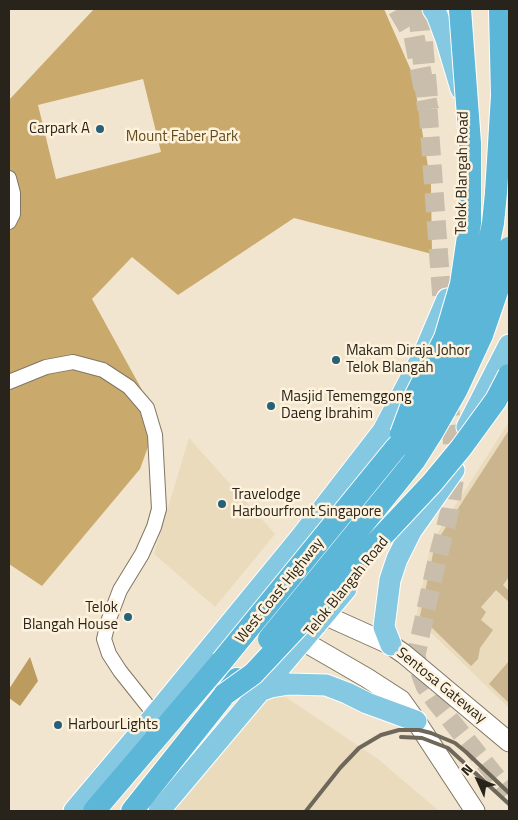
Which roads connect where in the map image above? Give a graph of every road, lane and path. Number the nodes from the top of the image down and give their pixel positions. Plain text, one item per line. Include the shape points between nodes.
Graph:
1 (432, 9) edge
2 (460, 9) edge
3 (466, 9) edge
4 (500, 9) edge
5 (464, 96) junction
6 (9, 178) edge
7 (9, 222) edge
8 (509, 248) edge
9 (509, 345) edge
10 (509, 375) edge
11 (9, 382) edge
12 (485, 393) junction
13 (395, 449) junction
14 (301, 537) junction
15 (285, 606) junction
16 (324, 615) junction
17 (225, 630) junction
18 (303, 641) junction
19 (391, 645) junction
20 (260, 691) junction
21 (225, 694) junction
22 (155, 715) junction
23 (416, 721) junction
24 (509, 742) edge
25 (74, 811) edge
26 (94, 811) edge
27 (132, 811) edge
28 (159, 811) edge
29 (475, 811) edge

1 - 5 main road via 446,39
2 - 13 highway, bridge via 470,143 470,223 461,284 444,338 414,399
3 - 5 main road, Telok Blangah Road
4 - 13 highway, West Coast Highway, bridge via 502,96 493,223 486,257 463,336 443,384 417,425
5 - 14 main road, Telok Blangah Road via 464,218 459,259 442,313 383,431
6 - 7 street via 13,192 13,214
8 - 21 highway, West Coast Highway, bridge via 482,335 457,389 419,453
9 - 12 main road, Telok Blangah Road
10 - 21 highway, bridge via 491,407 432,484 253,674
11 - 22 street via 46,367 73,362 103,370 129,387 147,408 155,435 159,509 142,554 120,590 104,639 116,666
12 - 16 main road, Telok Blangah Road via 452,450
12 - 19 main road via 485,412 479,432 412,531 397,559 390,580 384,626
13 - 26 highway, West Coast Highway, bridge via 222,661
14 - 15 main road
14 - 17 main road, Telok Blangah Road
15 - 16 main road, Sentosa Gateway via 300,605
15 - 17 main road, Sentosa Gateway via 252,616
15 - 18 main road via 288,627
16 - 18 main road, Telok Blangah Road
16 - 19 main road, Sentosa Gateway
17 - 22 main road, Telok Blangah Road
18 - 20 main road, Telok Blangah Road
18 - 23 main road via 400,700
19 - 24 main road, Sentosa Gateway
20 - 23 main road via 289,684 326,685
20 - 28 main road, Telok Blangah Road
21 - 27 highway, West Coast Highway
22 - 25 main road, Telok Blangah Road
23 - 29 main road

